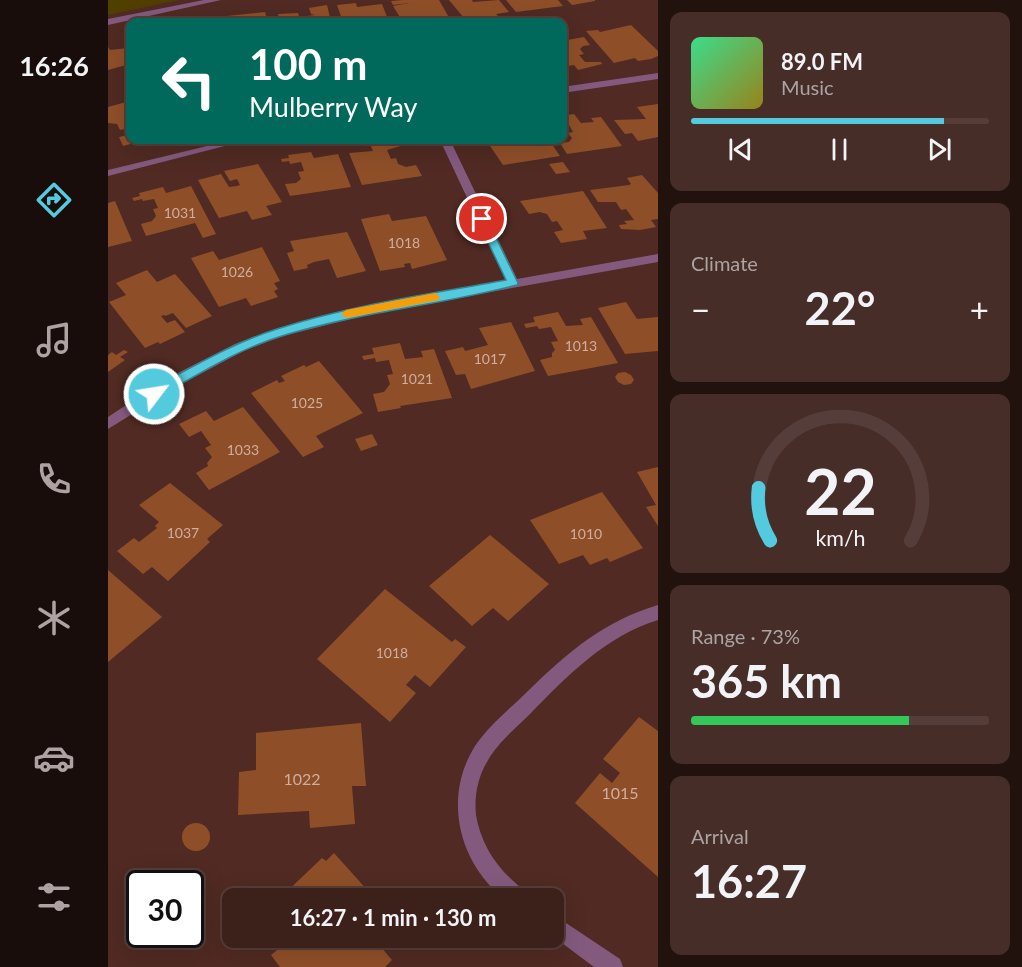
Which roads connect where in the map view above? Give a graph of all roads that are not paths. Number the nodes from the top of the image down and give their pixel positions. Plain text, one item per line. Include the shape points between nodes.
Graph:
1 (217, 0) edge
2 (126, 18) edge
3 (128, 18) edge
4 (108, 22) edge
5 (657, 76) edge
6 (567, 89) edge
7 (227, 144) edge
8 (447, 144) edge
9 (108, 173) edge
10 (657, 258) edge
11 (513, 283) junction
12 (108, 424) edge
13 (657, 612) edge
14 (506, 888) edge
15 (564, 932) edge
16 (612, 967) edge

1 - 3 street
2 - 4 street
5 - 6 street
7 - 9 street
8 - 11 street
10 - 11 street
11 - 12 street via 355,312 269,336 171,383
13 - 14 street via 620,626 563,669 493,740 474,767 466,800 471,840 491,875
15 - 16 street

